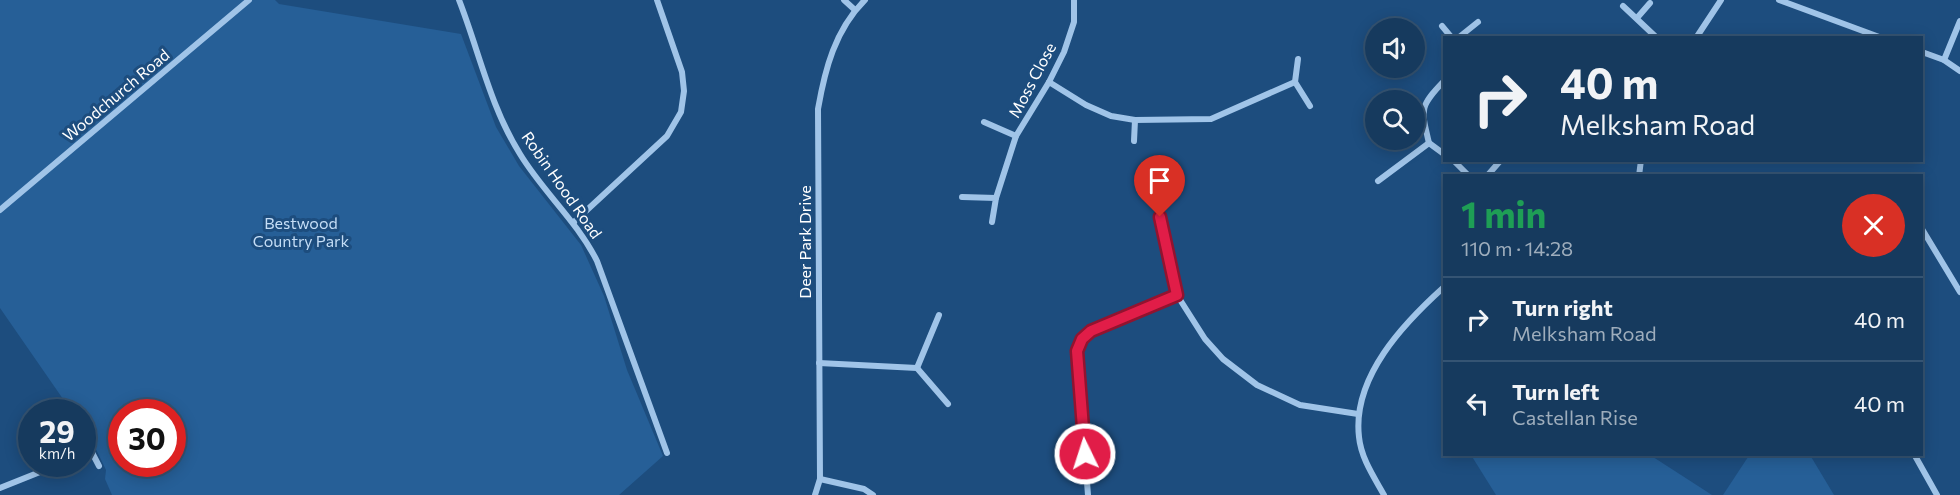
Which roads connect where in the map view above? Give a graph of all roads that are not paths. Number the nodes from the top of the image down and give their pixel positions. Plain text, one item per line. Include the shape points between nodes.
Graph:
1 (249, 0) edge
2 (461, 0) edge
3 (657, 0) edge
4 (844, 0) edge
5 (865, 0) edge
6 (1074, 0) edge
7 (1721, 0) edge
8 (1779, 0) edge
9 (1650, 3) dead end
10 (1623, 6) dead end
11 (855, 10) junction
12 (1636, 18) junction
13 (1960, 21) edge
14 (1478, 22) dead end
15 (1442, 26) dead end
16 (1450, 36) edge
17 (1460, 36) edge
18 (1655, 36) edge
19 (1697, 36) edge
20 (1877, 36) edge
21 (1923, 52) edge
22 (1298, 59) dead end
23 (1944, 60) junction
24 (1960, 71) edge
25 (1049, 82) junction
26 (1295, 82) junction
27 (1443, 82) edge
28 (1310, 106) dead end
29 (1135, 120) junction
30 (984, 122) dead end
31 (1016, 136) junction
32 (1134, 141) dead end
33 (1429, 143) junction
34 (1443, 153) edge
35 (1454, 162) edge
36 (1499, 162) edge
37 (1467, 174) edge
38 (1489, 174) edge
39 (1378, 181) dead end
40 (962, 197) dead end
41 (996, 198) junction
42 (0, 210) edge
43 (1160, 217) dead end
44 (574, 222) junction
45 (992, 222) dead end
46 (1923, 231) edge
47 (1443, 287) edge
48 (1960, 292) edge
49 (1177, 295) junction
50 (939, 315) dead end
51 (819, 363) junction
52 (917, 368) junction
53 (948, 404) dead end
54 (1358, 414) junction
55 (667, 453) dead end
56 (1915, 456) edge
57 (96, 460) edge
58 (99, 466) dead end
59 (28, 477) edge
60 (820, 478) junction
61 (0, 488) edge
62 (815, 495) edge
63 (873, 495) edge
64 (1088, 495) edge
65 (1384, 495) edge
66 (1937, 495) edge

1 - 42 street, Woodchurch Road
2 - 44 street, Robin Hood Road via 493,100 519,153
3 - 44 street via 682,72 681,112 667,136
4 - 11 street
5 - 11 street, Deer Park Drive
6 - 25 street, Moss Close via 1074,22
7 - 19 street
8 - 20 street
9 - 12 street
10 - 12 street
11 - 51 street, Deer Park Drive via 837,38 818,109
12 - 18 street
13 - 23 street
14 - 17 street
15 - 16 street
21 - 23 street
22 - 26 street
23 - 24 street
25 - 29 street via 1086,105 1111,116
25 - 31 street, Moss Close
26 - 28 street
26 - 29 street via 1210,119
27 - 33 street via 1423,108
29 - 32 street
30 - 31 street, Moss Close
31 - 41 street, Moss Close
33 - 34 street
33 - 39 street
35 - 37 street
36 - 38 street
40 - 41 street
41 - 45 street, Moss Close
43 - 49 street
44 - 55 street, Robin Hood Road via 609,291
46 - 48 street
47 - 54 street via 1385,353 1367,382
49 - 54 street via 1205,339 1223,359 1257,385 1300,405
49 - 64 street via 1091,331 1082,339 1077,351
50 - 52 street
51 - 52 street
51 - 60 street, Deer Park Drive
52 - 53 street
54 - 65 street via 1366,462
56 - 66 street
57 - 58 street
59 - 61 street
60 - 62 street, Deer Park Drive
60 - 63 street

